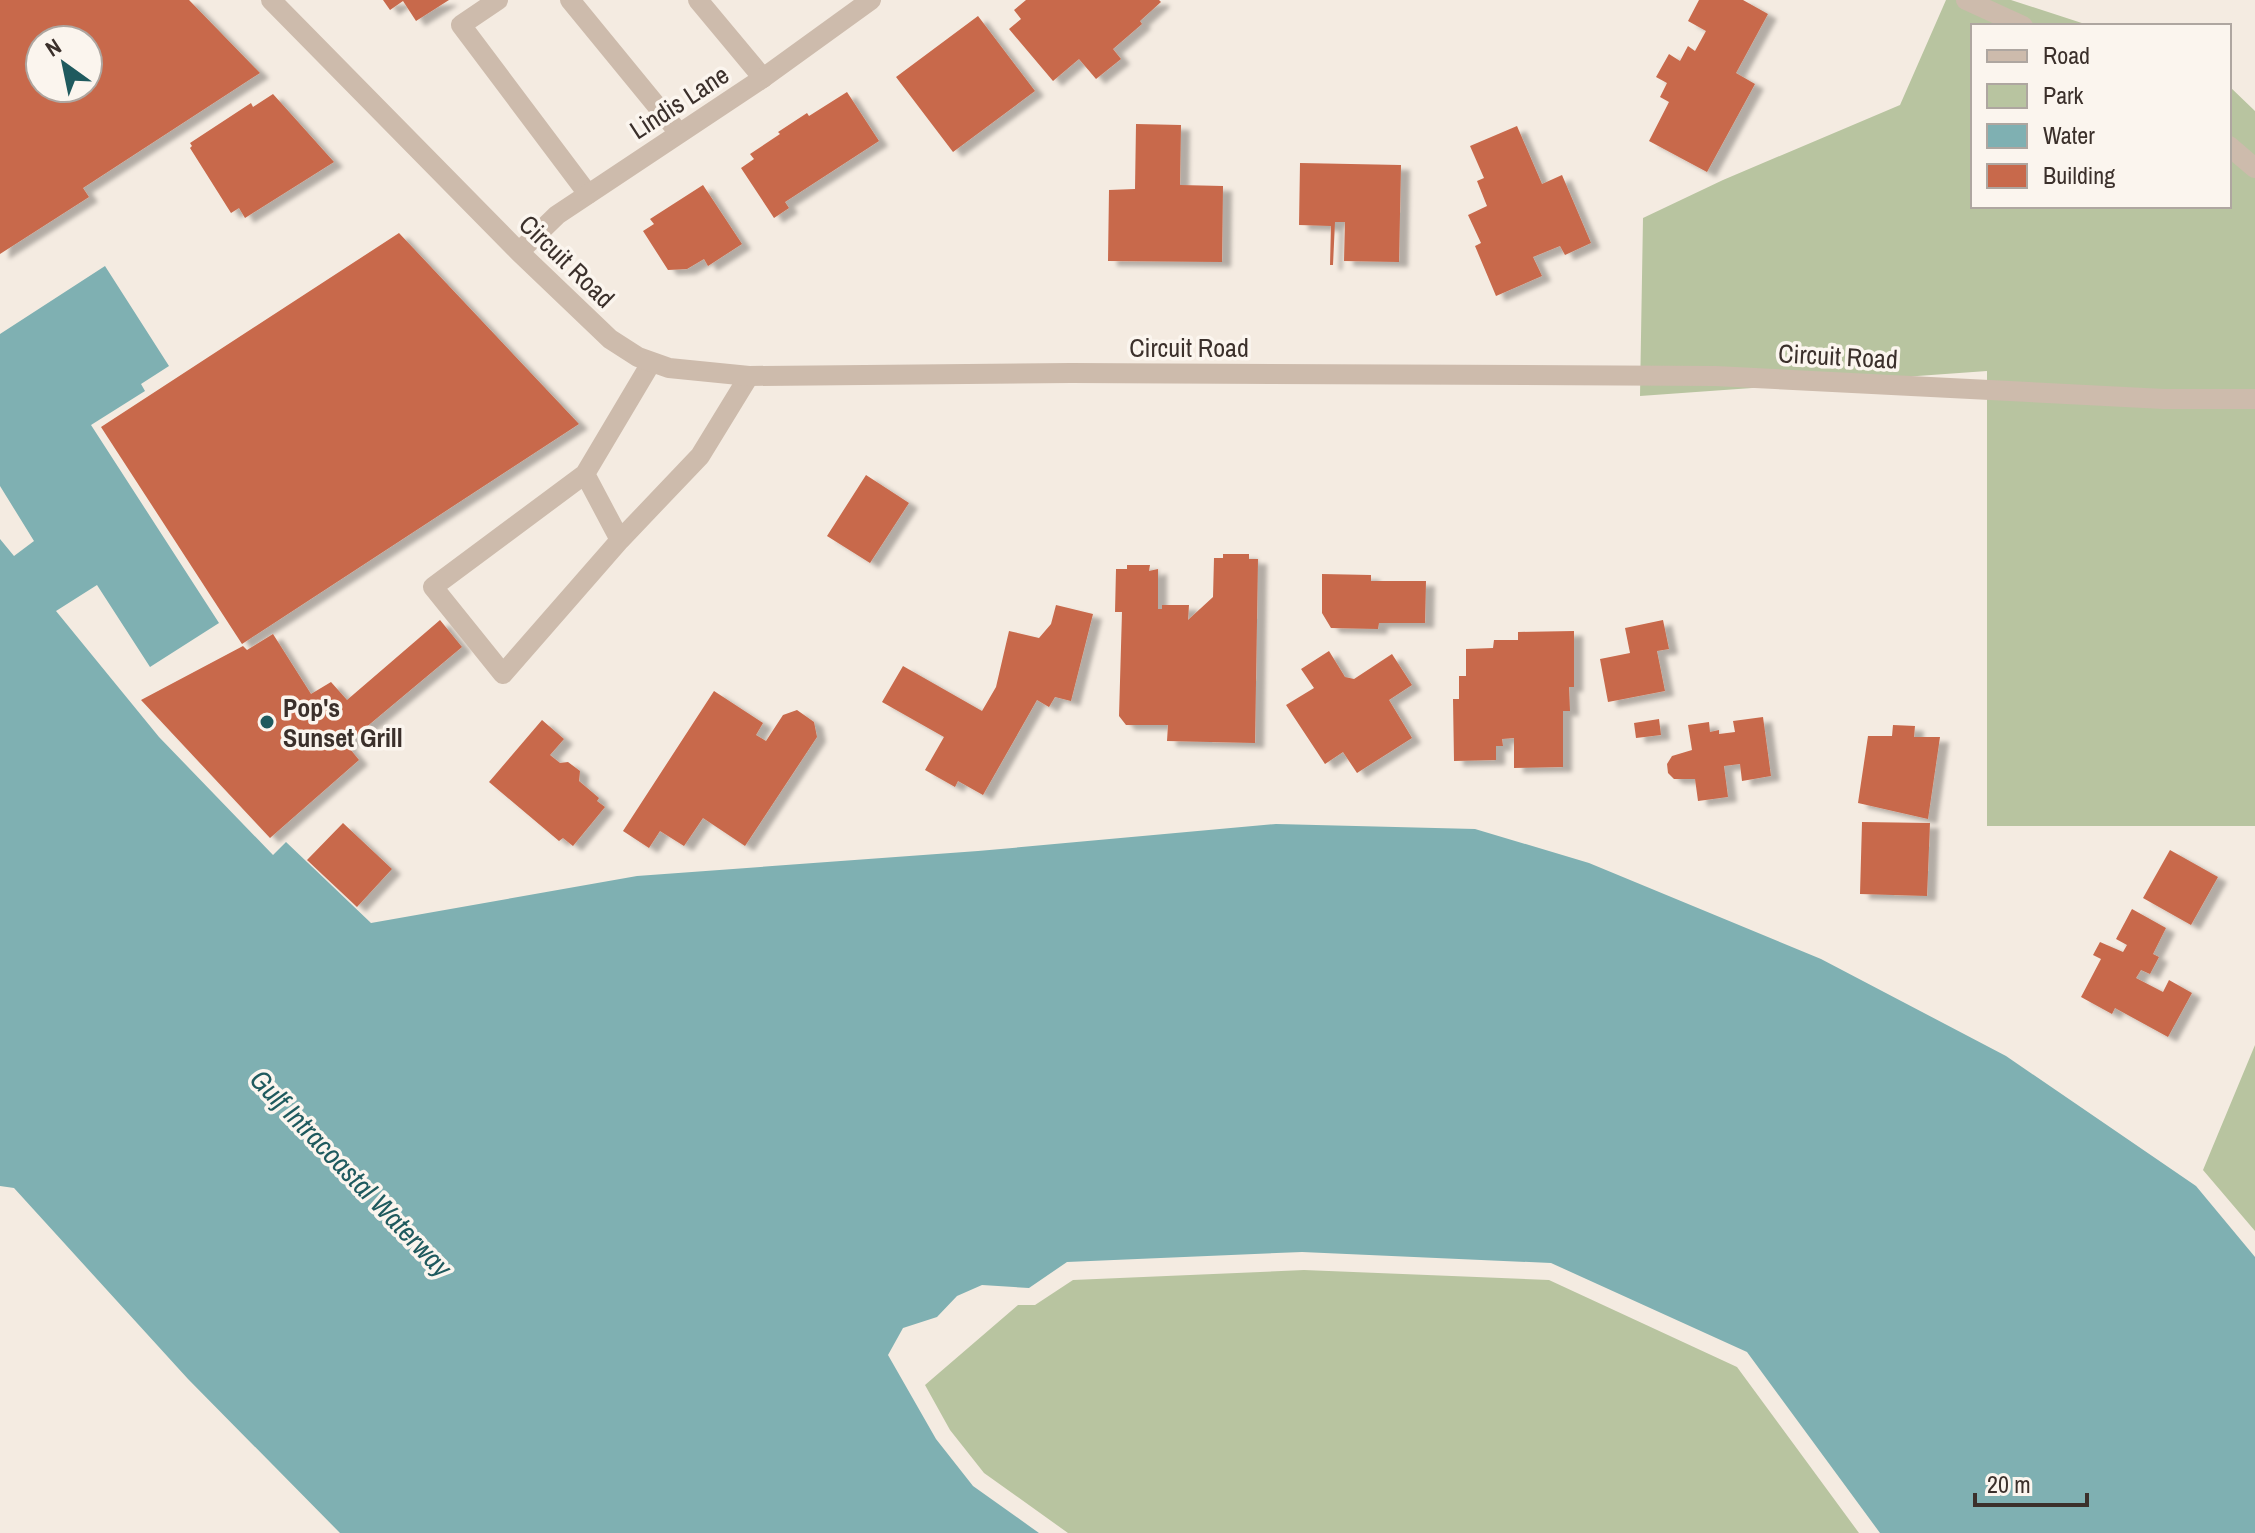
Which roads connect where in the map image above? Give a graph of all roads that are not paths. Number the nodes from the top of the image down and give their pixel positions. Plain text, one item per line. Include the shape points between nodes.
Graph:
1 (271, 0) edge
2 (498, 0) edge
3 (570, 0) edge
4 (698, 0) edge
5 (871, 0) edge
6 (1966, 0) edge
7 (2019, 24) edge
8 (763, 78) junction
9 (679, 133) junction
10 (2231, 148) edge
11 (2255, 168) edge
12 (588, 194) junction
13 (519, 252) junction
14 (651, 363) junction
15 (749, 376) junction
16 (2255, 399) edge
17 (585, 474) junction
18 (620, 540) junction

1 - 13 street, Circuit Road
2 - 12 street via 461,25
3 - 9 street
4 - 8 street
5 - 8 street, Lindis Lane
6 - 7 street
8 - 9 street, Lindis Lane
9 - 12 street, Lindis Lane
10 - 11 street
12 - 13 street, Lindis Lane via 543,226
13 - 14 street, Circuit Road via 610,339
14 - 15 street, Circuit Road
14 - 17 street
15 - 16 street, Circuit Road via 1715,376
15 - 18 street via 700,456
17 - 18 street
17 - 18 street via 433,587 503,674

